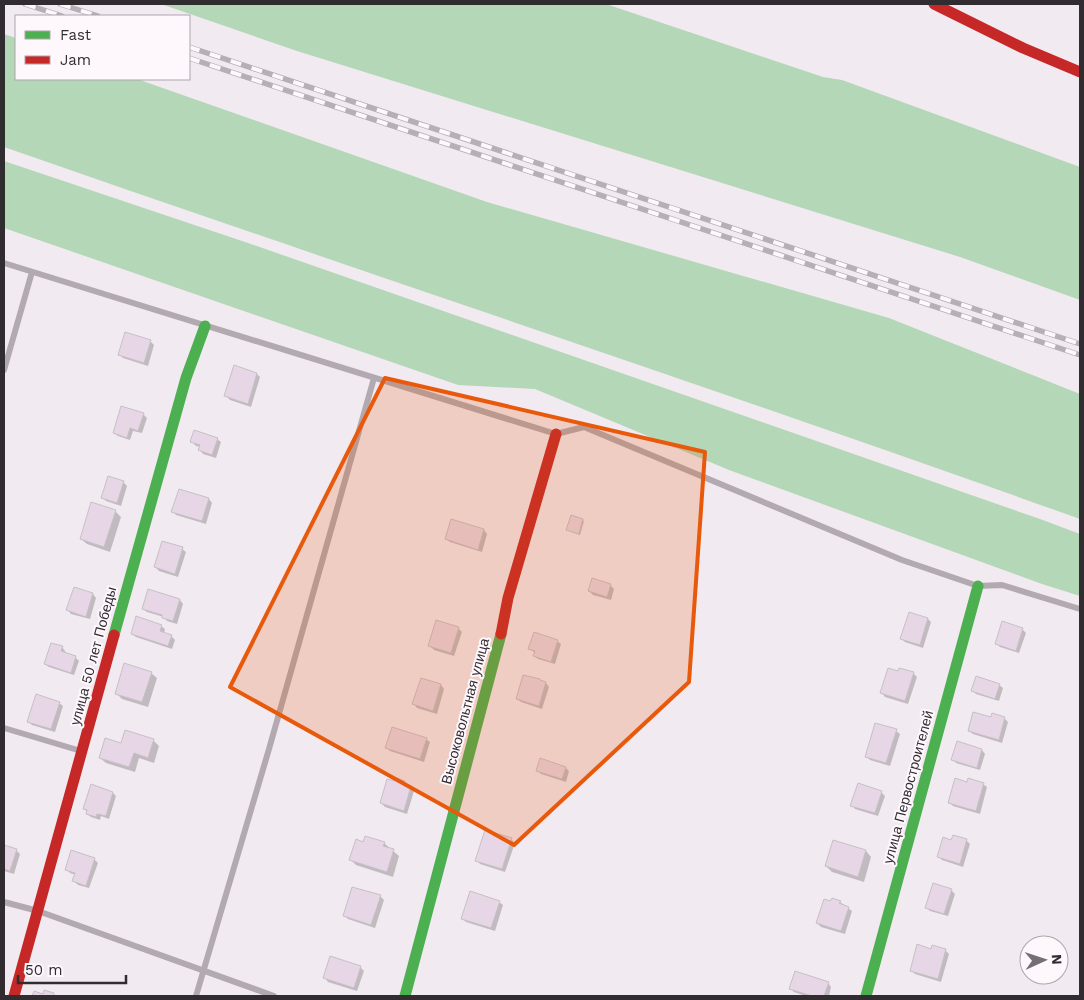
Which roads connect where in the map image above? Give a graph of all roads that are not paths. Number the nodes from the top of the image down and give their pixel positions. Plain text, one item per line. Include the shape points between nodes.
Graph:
1 (934, 4) edge
2 (1080, 72) edge
3 (4, 263) edge
4 (32, 272) junction
5 (204, 326) junction
6 (4, 370) edge
7 (374, 378) junction
8 (556, 434) junction
9 (978, 586) junction
10 (1080, 609) edge
11 (4, 728) edge
12 (82, 751) junction
13 (4, 902) edge
14 (38, 911) junction
15 (203, 971) junction
16 (14, 996) edge
17 (196, 996) edge
18 (274, 996) edge
19 (405, 996) edge
20 (866, 996) edge

1 - 2 street
3 - 4 lane
4 - 5 lane
4 - 6 lane
5 - 7 lane
5 - 12 street, улица 50 лет Победы via 186,378
7 - 8 lane
7 - 15 lane
8 - 9 lane via 584,427 902,560
8 - 19 street, Высоковольтная улица via 508,598
9 - 10 lane via 1002,585
9 - 20 street, улица Первостроителей
11 - 12 lane
12 - 14 street, улица 50 лет Победы
13 - 14 lane
14 - 15 lane
14 - 16 street, улица 50 лет Победы
15 - 17 lane
15 - 18 lane

